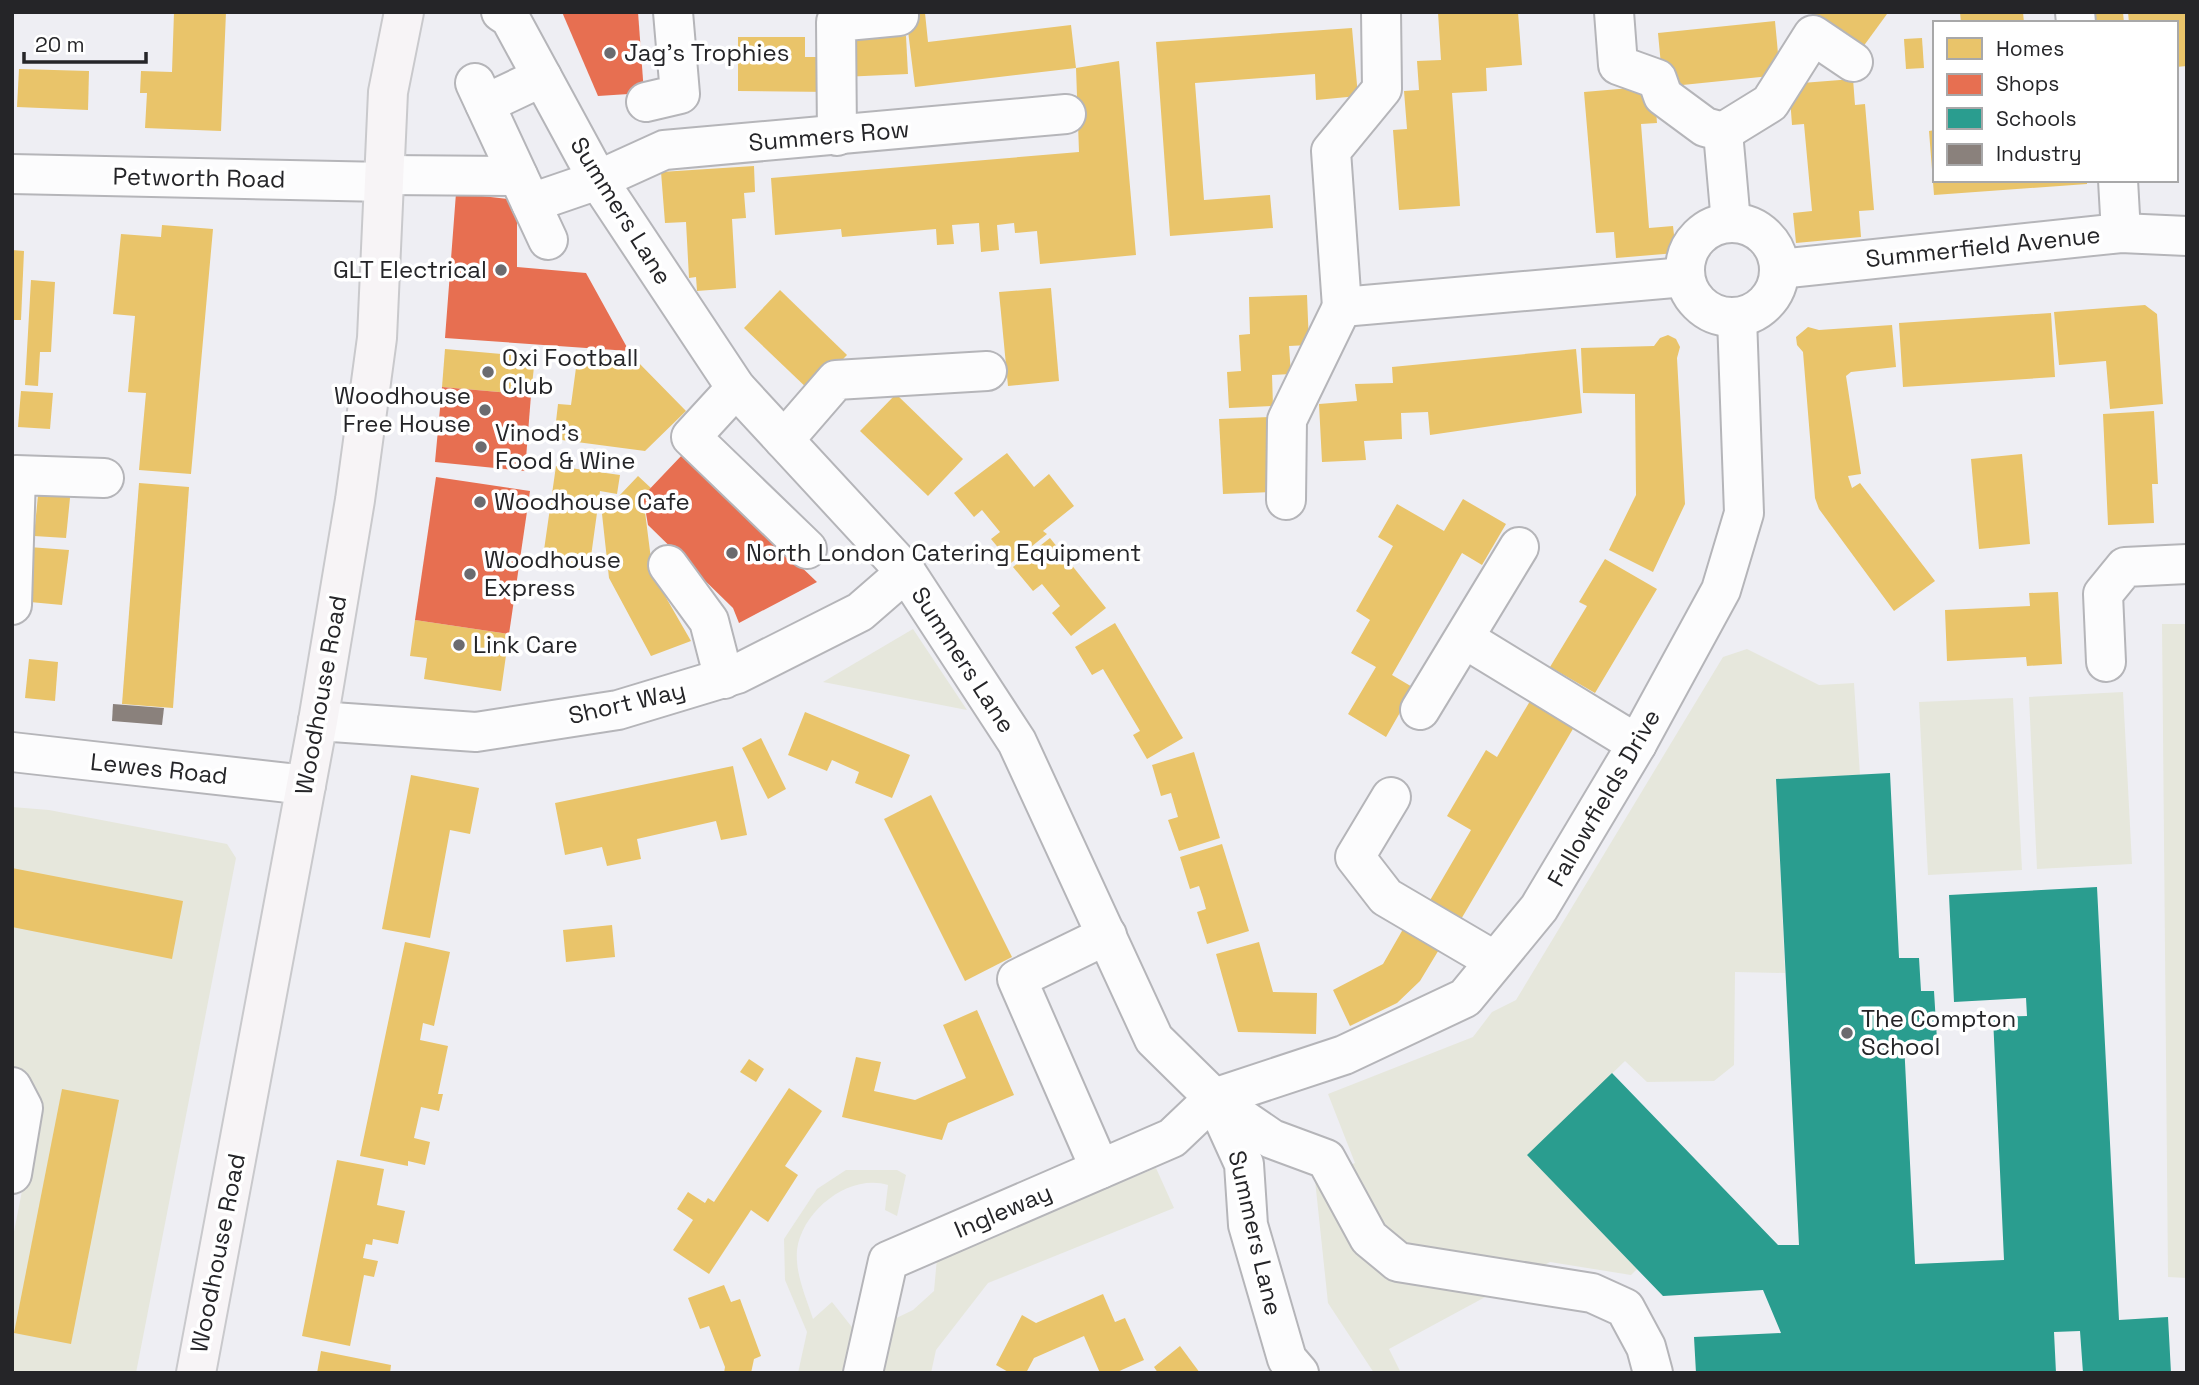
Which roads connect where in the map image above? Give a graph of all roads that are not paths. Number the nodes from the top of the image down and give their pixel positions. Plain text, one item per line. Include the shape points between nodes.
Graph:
1 (404, 12) edge
2 (673, 12) edge
3 (1381, 12) edge
4 (1614, 12) edge
5 (509, 14) edge
6 (899, 16) dead end
7 (1853, 62) dead end
8 (542, 77) junction
9 (646, 102) dead end
10 (1066, 114) dead end
11 (1714, 130) junction
12 (836, 136) junction
13 (12, 174) edge
14 (386, 179) junction
15 (598, 180) junction
16 (2118, 182) edge
17 (525, 190) junction
18 (1731, 223) junction
19 (2121, 233) junction
20 (2187, 236) edge
21 (548, 240) dead end
22 (1779, 269) junction
23 (1685, 277) junction
24 (1342, 307) junction
25 (1737, 317) junction
26 (987, 371) dead end
27 (736, 388) junction
28 (784, 440) junction
29 (104, 478) dead end
30 (1286, 500) dead end
31 (1519, 547) dead end
32 (807, 548) dead end
33 (2187, 564) edge
34 (668, 565) dead end
35 (906, 572) junction
36 (12, 605) edge
37 (1465, 639) junction
38 (2106, 662) dead end
39 (724, 678) junction
40 (1419, 710) dead end
41 (318, 721) junction
42 (1637, 744) junction
43 (12, 752) edge
44 (306, 785) junction
45 (1391, 797) dead end
46 (1107, 935) junction
47 (1495, 961) junction
48 (12, 1087) edge
49 (1214, 1098) junction
50 (1100, 1169) junction
51 (12, 1174) edge
52 (196, 1373) edge
53 (863, 1373) edge
54 (1299, 1373) edge
55 (1653, 1373) edge

1 - 14 main road, Woodhouse Road via 388,92
2 - 9 street via 680,94
3 - 24 street via 1382,89 1331,151
4 - 11 street via 1618,65 1657,79 1663,96
5 - 8 street, Summers Lane
6 - 12 street via 836,22
7 - 11 street via 1813,35 1770,103
8 - 15 street, Summers Lane
8 - 17 street via 480,94
10 - 12 street, Summers Row
11 - 18 street
12 - 15 street, Summers Row via 664,150
13 - 14 street, Petworth Road
14 - 17 street, Petworth Road
14 - 41 main road, Woodhouse Road via 377,338
15 - 17 street, Summers Row
15 - 27 street, Summers Lane
16 - 19 street
17 - 21 street
18 - 22 street via 1765,236
18 - 23 street via 1709,229 1693,244
19 - 20 street, Summerfield Avenue
19 - 22 street, Summerfield Avenue
22 - 25 street via 1772,296 1751,314
23 - 24 street
23 - 25 street via 1703,308
24 - 30 street via 1287,420
25 - 42 street, Fallowfields Drive via 1744,513 1721,590
26 - 28 street via 836,380
27 - 28 street, Summers Lane
27 - 32 street via 691,437
28 - 35 street, Summers Lane
29 - 36 street via 16,475
31 - 37 street
33 - 38 street via 2125,567 2103,593
34 - 39 street via 709,621
35 - 39 street, Short Way via 860,611
35 - 46 street, Summers Lane via 1017,743
37 - 40 street
37 - 42 street
39 - 41 street, Short Way via 618,710 476,732
41 - 44 main road, Woodhouse Road
42 - 47 street, Fallowfields Drive via 1539,908
43 - 44 street, Lewes Road
44 - 52 main road, Woodhouse Road
45 - 47 street via 1355,857 1386,897
46 - 49 street, Summers Lane via 1154,1039
46 - 50 street via 1017,979
47 - 49 street, Fallowfields Drive via 1465,998 1344,1055
48 - 51 street via 23,1108
49 - 50 street, Ingleway via 1172,1138
49 - 54 street, Summers Lane via 1244,1164 1248,1225 1287,1359
49 - 55 street via 1272,1139 1326,1159 1369,1238 1398,1262 1592,1293 1625,1308 1646,1347
50 - 53 street, Ingleway via 888,1261

